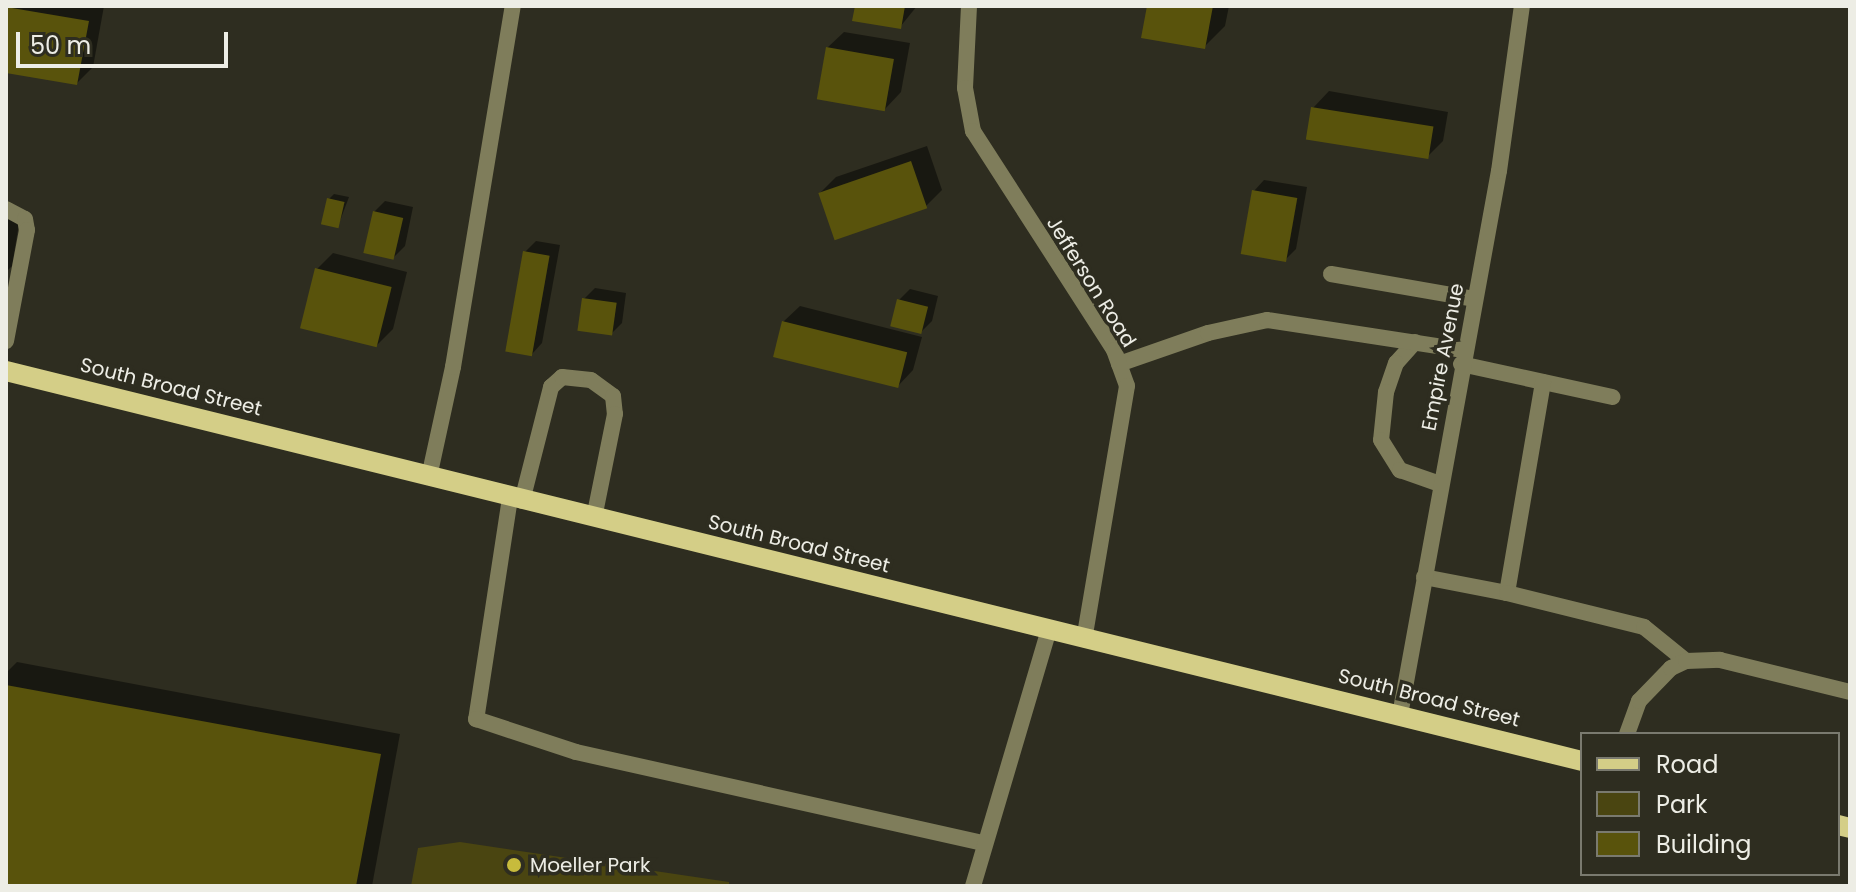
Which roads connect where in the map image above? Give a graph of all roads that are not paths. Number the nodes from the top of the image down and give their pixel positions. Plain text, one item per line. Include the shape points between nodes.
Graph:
1 (513, 6) edge
2 (969, 6) edge
3 (1522, 6) edge
4 (6, 209) edge
5 (1331, 274) dead end
6 (1474, 299) junction
7 (6, 341) edge
8 (1415, 342) junction
9 (1463, 357) junction
10 (1119, 364) junction
11 (6, 371) edge
12 (1543, 382) junction
13 (1612, 397) dead end
14 (429, 477) junction
15 (1440, 484) junction
16 (516, 499) junction
17 (594, 518) junction
18 (1424, 577) junction
19 (1507, 593) junction
20 (1049, 629) junction
21 (1084, 639) junction
22 (1686, 661) junction
23 (1850, 692) edge
24 (1400, 715) junction
25 (1628, 732) edge
26 (1580, 760) edge
27 (984, 843) junction
28 (973, 886) edge

1 - 14 street via 453,367
2 - 10 street, Jefferson Road via 965,88 973,131
3 - 6 street, Empire Avenue via 1504,145
4 - 7 street via 25,219 27,230
5 - 6 street
6 - 9 street, Empire Avenue
8 - 9 street
8 - 10 street via 1267,320 1208,333
8 - 15 street via 1396,363 1386,392 1381,440 1400,470
9 - 12 street
9 - 15 street, Empire Avenue
10 - 21 street, Jefferson Road via 1127,386 1123,423
11 - 14 main road, South Broad Street
12 - 13 street
12 - 19 street
14 - 16 main road, South Broad Street
15 - 18 street, Empire Avenue
16 - 17 main road, South Broad Street
16 - 17 street via 551,387 562,377 591,380 613,396 615,414
16 - 27 street via 476,719 576,752
17 - 20 main road, South Broad Street
18 - 19 street
18 - 24 street, Empire Avenue
19 - 22 street via 1644,627
20 - 21 main road, South Broad Street
20 - 27 street
21 - 24 main road, South Broad Street
22 - 23 street via 1720,660
22 - 25 street via 1671,668 1639,701
24 - 26 main road, South Broad Street
27 - 28 street

